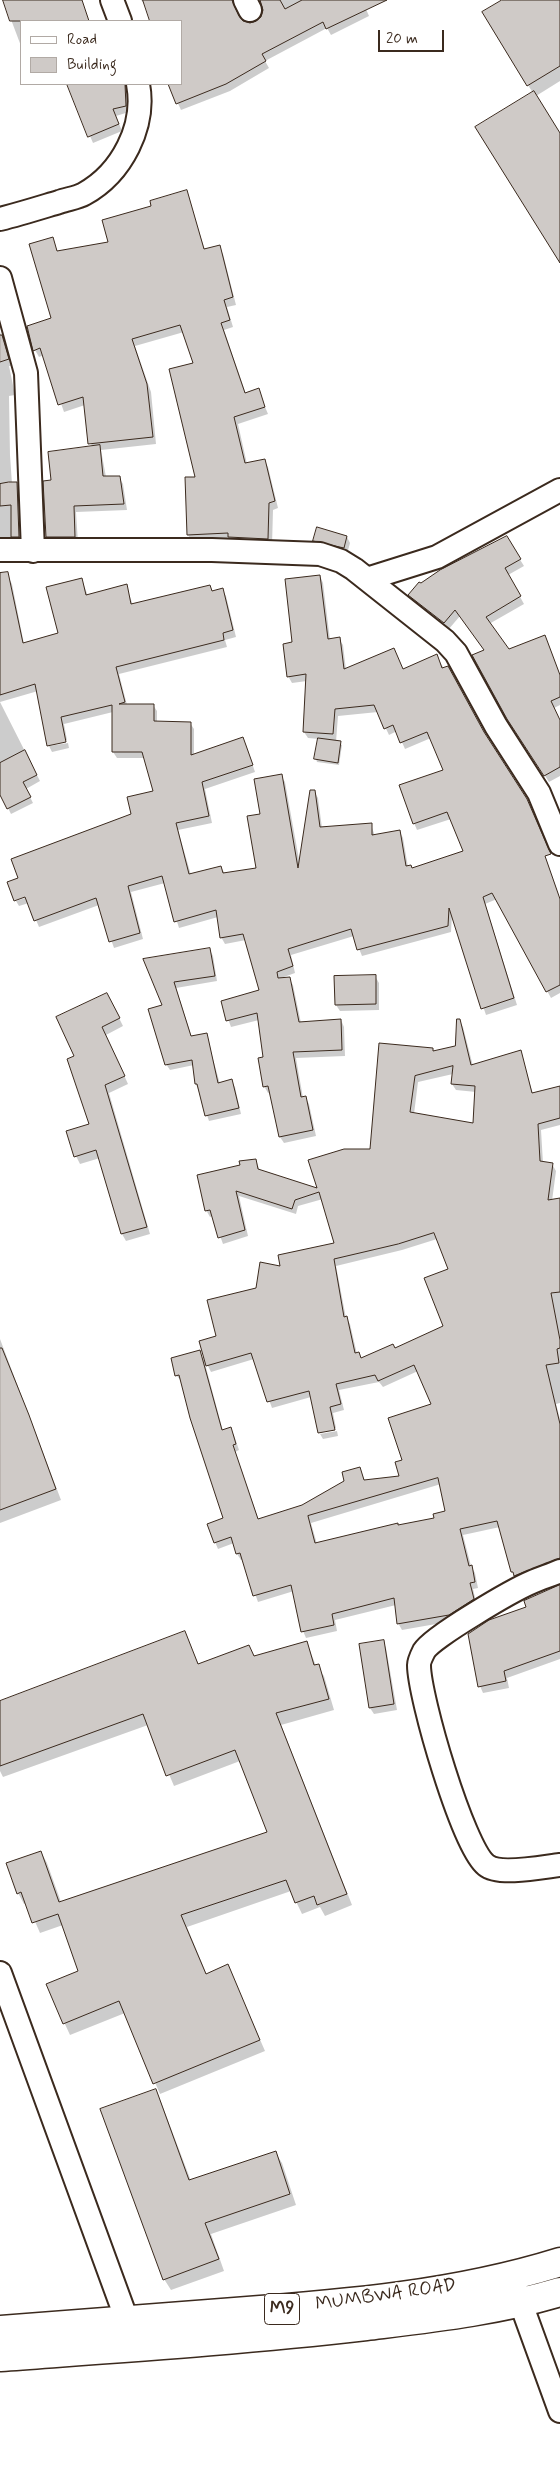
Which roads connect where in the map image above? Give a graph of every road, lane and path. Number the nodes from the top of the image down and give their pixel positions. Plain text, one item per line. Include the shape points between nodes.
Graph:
1 (112, 0) edge
2 (120, 20) edge
3 (138, 85) edge
4 (0, 219) edge
5 (0, 278) edge
6 (560, 490) edge
7 (0, 550) edge
8 (33, 551) junction
9 (367, 579) junction
10 (560, 844) edge
11 (560, 1571) edge
12 (560, 1865) edge
13 (0, 1973) edge
14 (560, 2262) edge
15 (512, 2276) junction
16 (560, 2292) edge
17 (520, 2302) junction
18 (128, 2321) junction
19 (0, 2330) edge
20 (136, 2348) junction
21 (0, 2357) edge
22 (560, 2411) edge

1 - 2 street
3 - 4 street via 138,119 133,138 118,165 103,180 83,194
5 - 8 street via 26,374
6 - 9 street via 438,557
7 - 8 street
8 - 9 street via 212,550 320,554 342,561
9 - 10 street via 445,640 456,653 496,726 539,793
11 - 12 street via 530,1582 448,1629 425,1649 419,1664 427,1709 448,1786 471,1842 485,1865 499,1871
13 - 18 street
14 - 15 main road, MUMBWA ROAD / M9
15 - 17 street
15 - 18 main road, MUMBWA ROAD / M9 via 398,2297
16 - 17 main road, MUMBWA ROAD / M9
17 - 20 main road, MUMBWA ROAD / M9 via 326,2331
17 - 22 street
18 - 19 main road, MUMBWA ROAD / M9
18 - 20 street
20 - 21 main road, MUMBWA ROAD / M9

